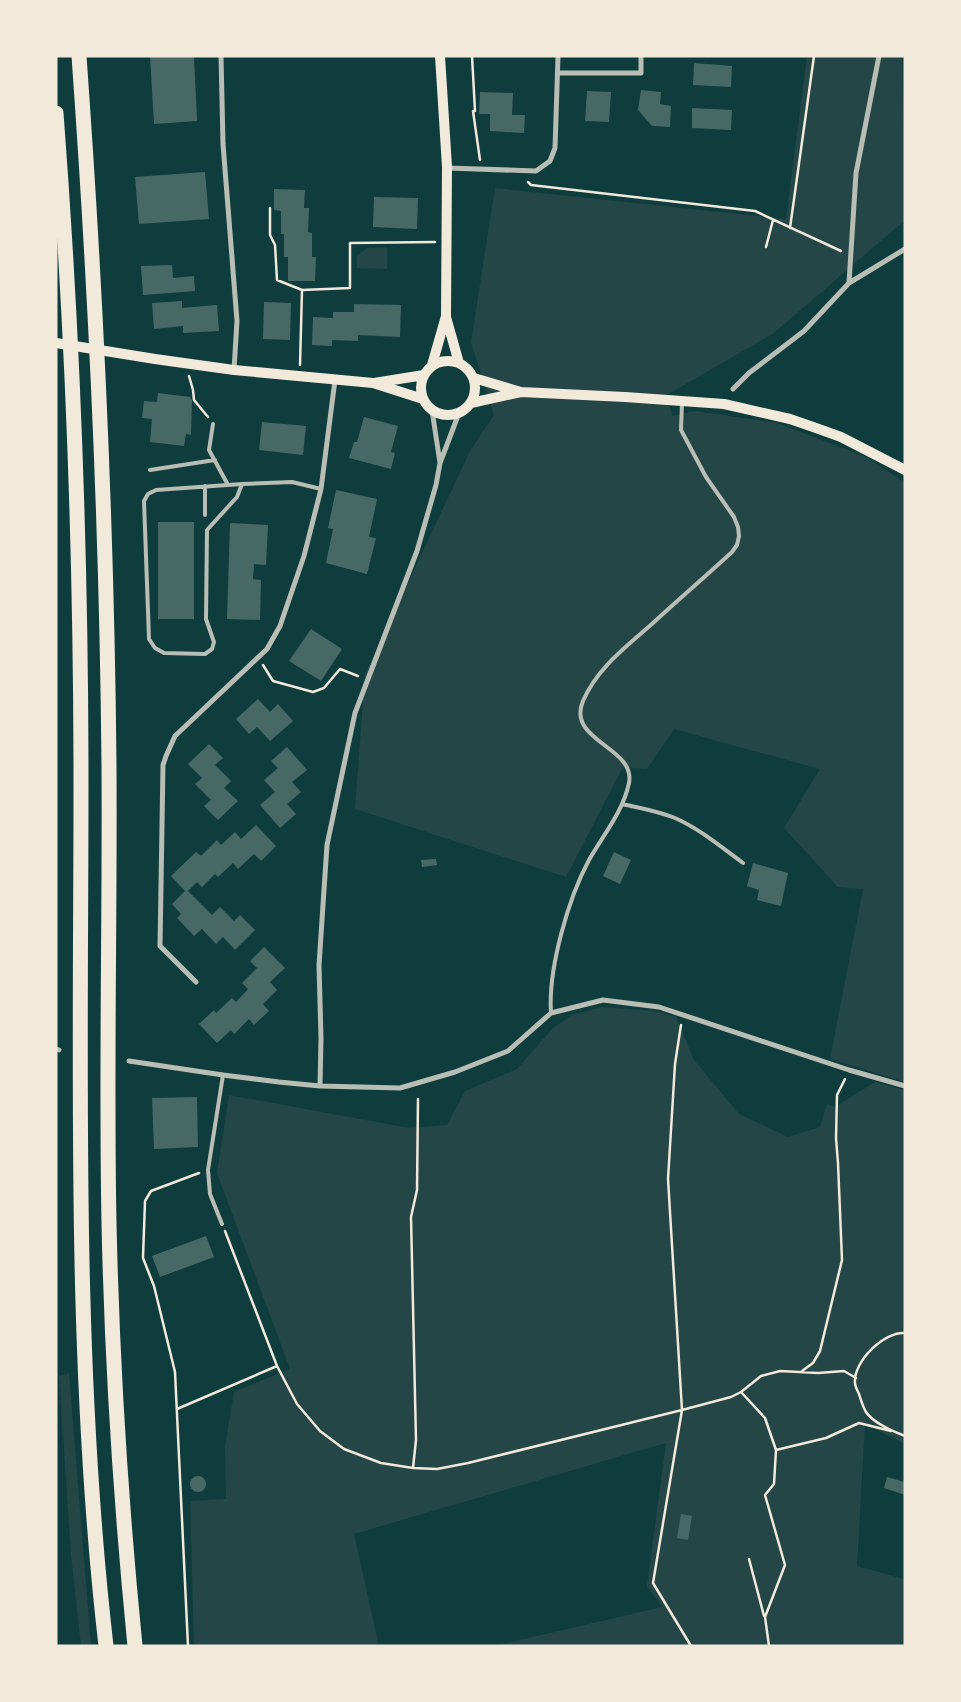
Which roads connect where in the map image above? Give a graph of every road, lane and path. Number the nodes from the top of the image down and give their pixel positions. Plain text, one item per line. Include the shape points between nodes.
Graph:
1 (79, 56) edge
2 (221, 56) edge
3 (440, 56) edge
4 (472, 56) edge
5 (558, 56) edge
6 (641, 56) edge
7 (814, 56) edge
8 (879, 56) edge
9 (559, 73) junction
10 (56, 113) edge
11 (447, 168) junction
12 (481, 169) junction
13 (515, 171) junction
14 (270, 208) dead end
15 (773, 220) junction
16 (790, 228) junction
17 (446, 242) junction
18 (766, 248) dead end
19 (905, 249) edge
20 (850, 255) junction
21 (848, 283) junction
22 (302, 290) junction
23 (446, 316) junction
24 (56, 343) edge
25 (459, 363) junction
26 (432, 365) junction
27 (234, 370) junction
28 (189, 375) dead end
29 (424, 375) junction
30 (300, 376) junction
31 (474, 378) junction
32 (335, 380) junction
33 (373, 383) junction
34 (733, 389) dead end
35 (522, 392) junction
36 (423, 399) junction
37 (682, 400) junction
38 (471, 403) junction
39 (432, 410) junction
40 (459, 413) junction
41 (213, 424) joint
42 (215, 460) junction
43 (440, 463) junction
44 (150, 470) dead end
45 (905, 470) edge
46 (242, 484) junction
47 (228, 485) junction
48 (205, 486) junction
49 (320, 489) junction
50 (205, 515) dead end
51 (256, 658) junction
52 (367, 680) junction
53 (622, 804) junction
54 (743, 863) dead end
55 (196, 982) dead end
56 (551, 1013) junction
57 (682, 1014) junction
58 (129, 1061) dead end
59 (849, 1070) junction
60 (223, 1075) junction
61 (320, 1086) junction
62 (905, 1086) edge
63 (418, 1099) dead end
64 (208, 1170) junction
65 (222, 1224) joint
66 (905, 1333) edge
67 (277, 1366) junction
68 (801, 1372) junction
69 (856, 1378) junction
70 (741, 1392) junction
71 (177, 1409) junction
72 (682, 1410) junction
73 (892, 1432) junction
74 (905, 1436) edge
75 (776, 1450) junction
76 (414, 1468) junction
77 (749, 1559) dead end
78 (765, 1617) junction
79 (106, 1646) edge
80 (135, 1646) edge
81 (188, 1646) edge
82 (691, 1646) edge
83 (769, 1646) edge

1 - 80 highway via 97,320 106,552 110,1271 122,1507
2 - 27 street via 223,144 237,321
3 - 11 main road
4 - 12 path via 473,111
5 - 9 street
6 - 9 street via 641,73
7 - 16 path
8 - 20 street via 856,173
9 - 13 street via 556,148 550,161 536,171
10 - 79 highway via 70,307 79,548 80,1172 84,1326
11 - 12 street
11 - 17 main road
12 - 13 street
13 - 15 path via 531,185 754,212
14 - 22 path via 270,235 275,245 277,280
15 - 16 path
15 - 18 path
16 - 20 path
17 - 22 path via 350,243 350,288
17 - 23 main road
19 - 21 street
20 - 21 street
21 - 34 street via 804,331
22 - 30 path
23 - 25 main road
23 - 26 main road
24 - 27 main road
25 - 26 main road via 446,360
25 - 31 main road
26 - 29 main road
27 - 30 main road
28 - 41 path via 194,400
29 - 33 main road
29 - 36 main road via 420,386
30 - 32 main road
31 - 35 main road
31 - 38 main road via 476,391
32 - 33 main road
32 - 49 street
33 - 36 main road
35 - 37 main road
35 - 38 main road
36 - 39 main road
37 - 45 main road via 724,404 790,419 841,437
37 - 53 lane via 681,430 706,477 734,518 739,536 732,552 603,668 583,700 581,721 588,732 620,757 628,768 630,781
38 - 40 main road
39 - 40 main road via 448,415
39 - 43 street
40 - 43 street
41 - 42 lane via 210,450
42 - 44 lane
42 - 47 lane
43 - 52 street via 417,551
46 - 47 lane
46 - 48 lane via 237,497 207,530 206,619 214,642 212,649 205,654 164,653 149,640 144,501 156,490
46 - 49 lane via 292,482
47 - 48 lane
48 - 50 lane
49 - 51 street via 304,556 280,626 267,648
51 - 52 path via 273,681 314,692 324,688 340,669
51 - 55 street via 175,736 163,765 160,946
52 - 61 street via 355,713 327,845 318,965
53 - 54 lane via 674,818 705,834
53 - 56 lane via 572,898 558,949 550,999
56 - 57 street via 603,1000 659,1007
56 - 61 street via 508,1051 455,1072 400,1088
57 - 59 street
57 - 72 path via 675,1064 668,1179
58 - 60 street
59 - 62 street
59 - 68 path via 837,1095 842,1260 820,1352 813,1363
60 - 61 street
60 - 64 lane
63 - 76 path via 417,1190 411,1217
64 - 65 lane via 210,1194
64 - 71 path via 151,1191 145,1201 143,1258 154,1286 174,1372
65 - 67 path
66 - 69 path via 882,1339 868,1353
67 - 71 path
67 - 76 path via 297,1404 320,1431 344,1449 381,1463
68 - 69 path via 844,1371
68 - 70 path via 780,1371 761,1376
69 - 73 path via 855,1384 866,1413
70 - 72 path
70 - 75 path via 765,1418
71 - 81 path
72 - 76 path via 468,1463 437,1469
72 - 82 path via 653,1583
73 - 74 path
73 - 75 path via 858,1423 826,1438
75 - 78 path via 774,1484 765,1495 785,1565
77 - 78 path
78 - 83 path

